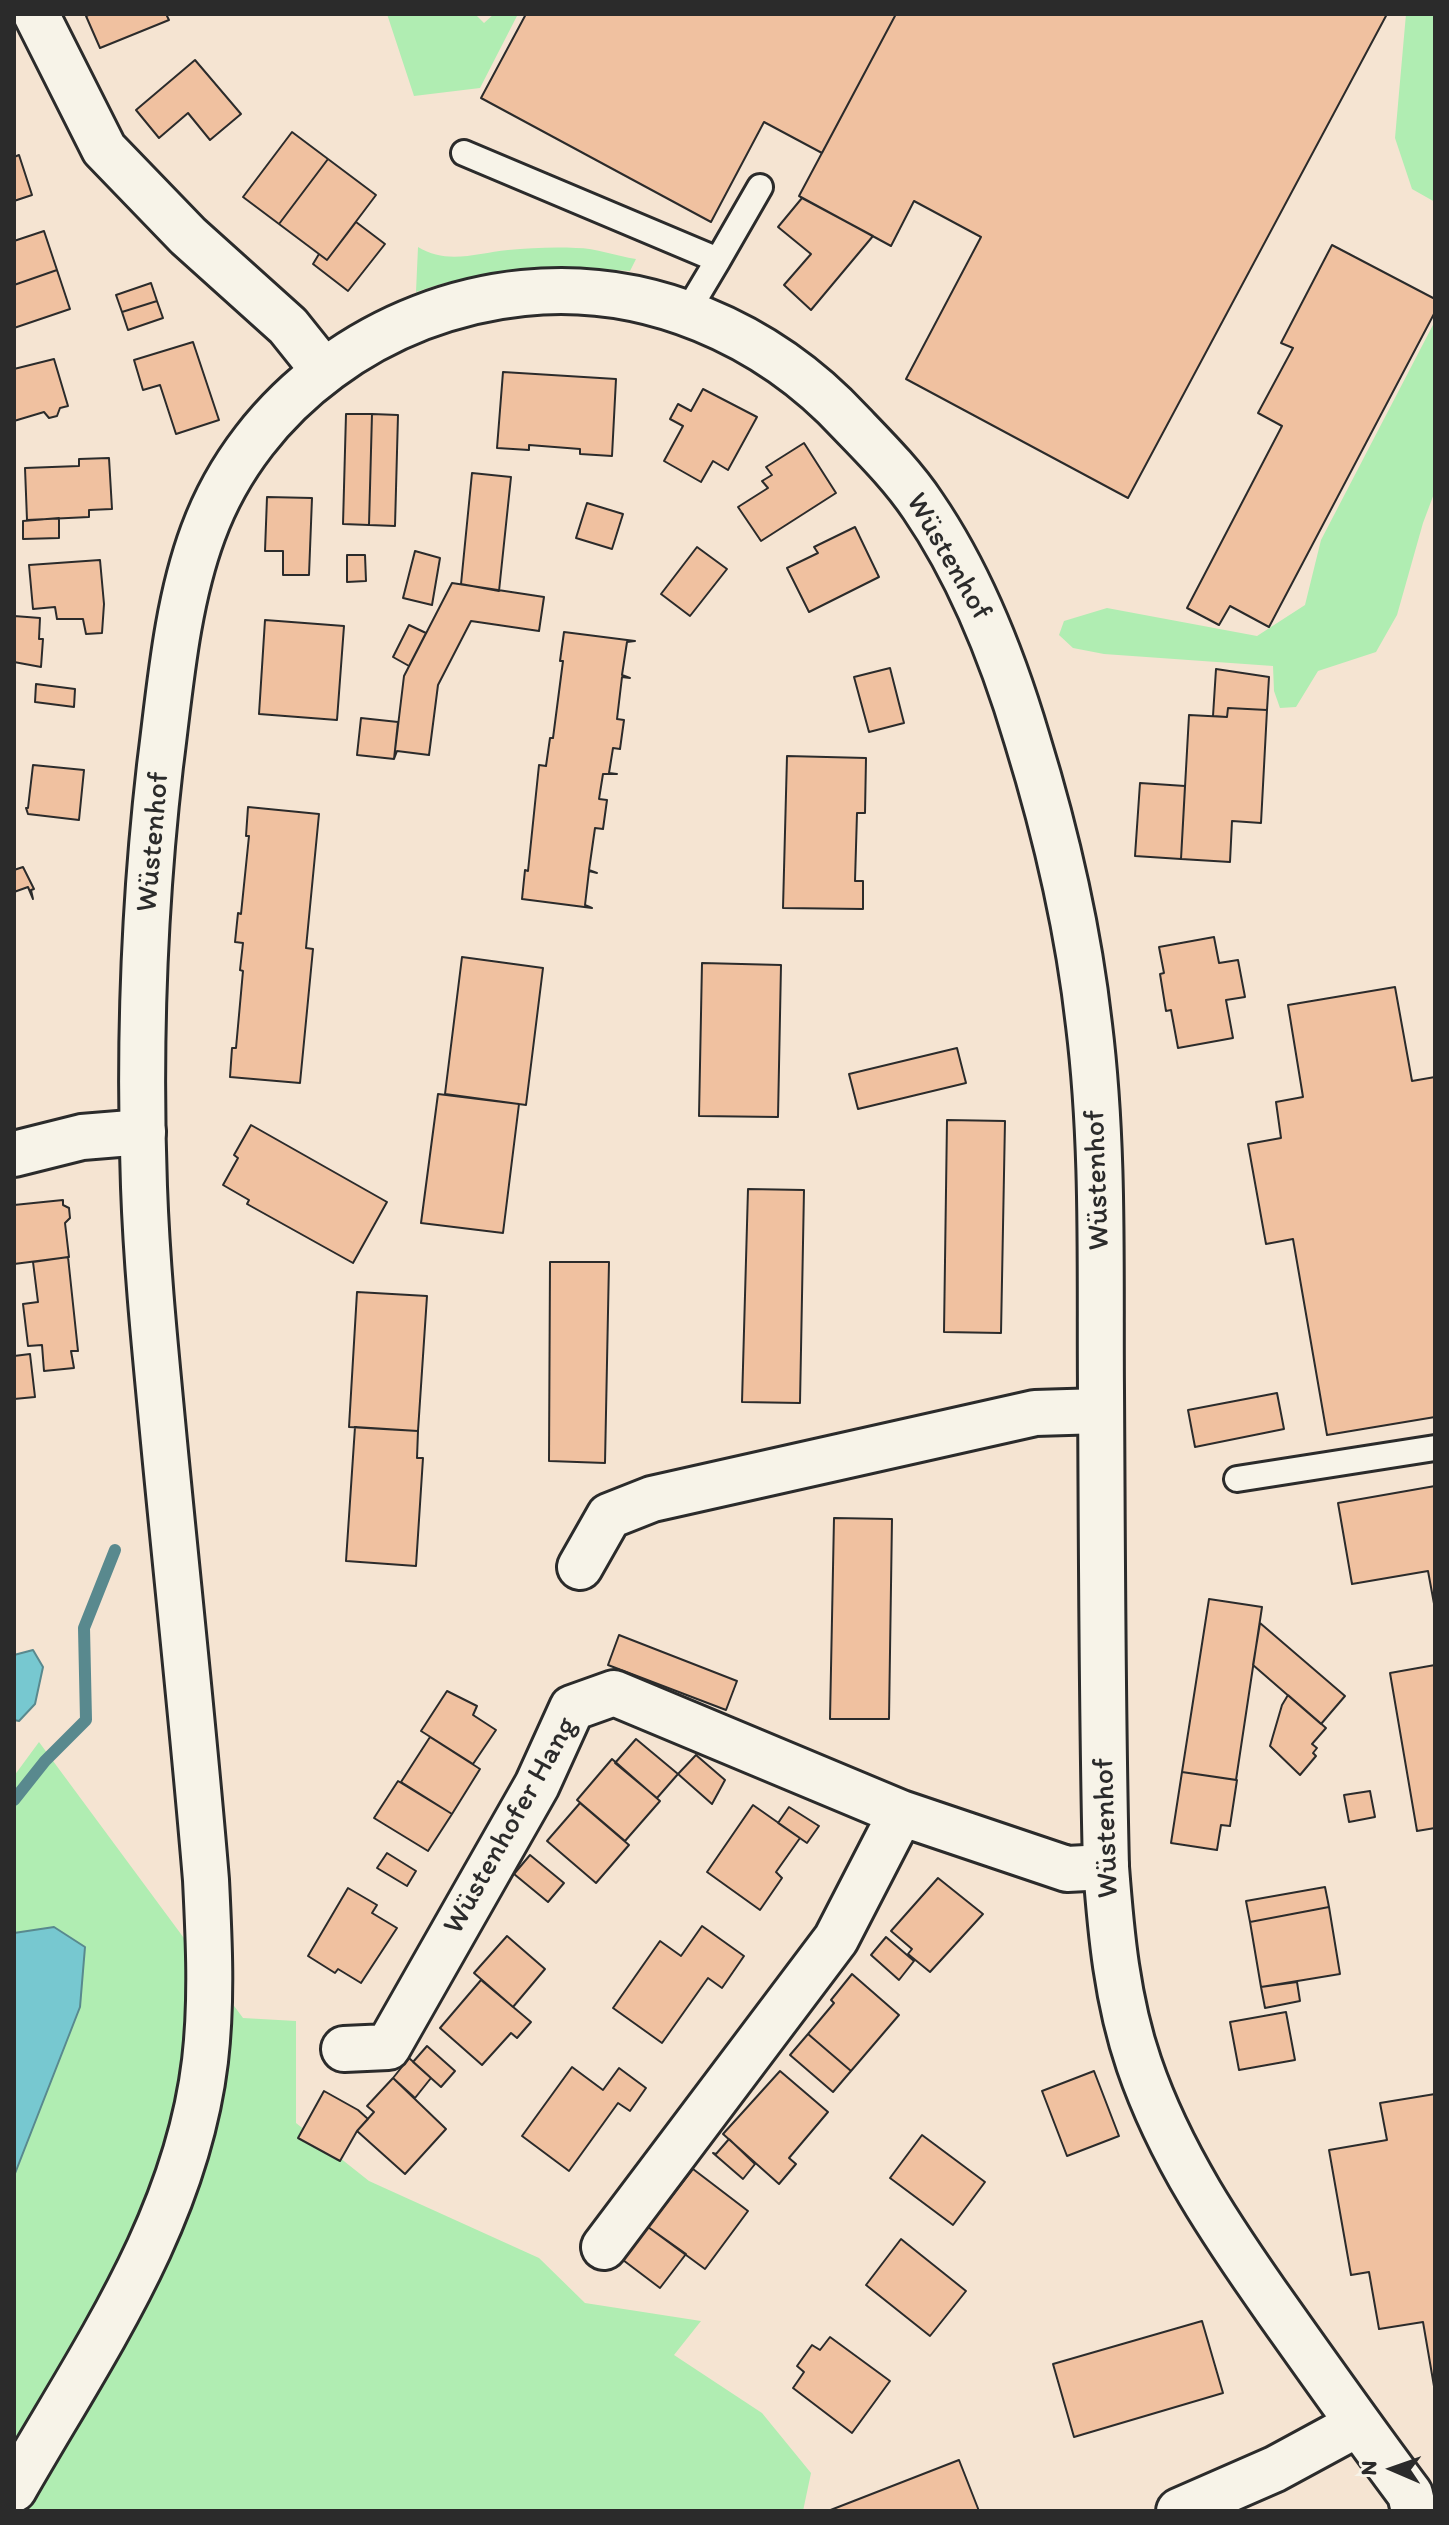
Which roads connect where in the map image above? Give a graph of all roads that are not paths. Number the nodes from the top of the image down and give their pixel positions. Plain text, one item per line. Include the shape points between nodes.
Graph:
1 (36, 14) edge
2 (464, 153) dead end
3 (760, 187) dead end
4 (718, 260) junction
5 (687, 312) junction
6 (324, 371) junction
7 (143, 1132) junction
8 (14, 1154) edge
9 (1101, 1411) junction
10 (1435, 1448) edge
11 (1237, 1479) dead end
12 (580, 1567) dead end
13 (901, 1813) junction
14 (1106, 1867) junction
15 (344, 2049) dead end
16 (604, 2247) dead end
17 (1358, 2424) junction
18 (14, 2489) edge
19 (1420, 2504) edge
20 (1179, 2511) edge

1 - 6 main road via 104,149 188,236 288,326
2 - 4 lane
3 - 4 lane
4 - 5 lane
5 - 6 main road, Wüstenhof via 605,293 542,291 488,297 394,329
5 - 9 main road, Wüstenhof via 745,340 809,381 892,467 925,508 997,649 1046,799 1083,975 1098,1133
6 - 7 main road, Wüstenhof via 248,448 221,492 191,575 169,693 155,815 144,985
7 - 8 main road via 82,1137
7 - 18 main road, Wüstenhof via 156,1360 206,1880 205,2064 173,2196 146,2261
9 - 12 main road via 1035,1413 652,1499 609,1516
9 - 14 main road, Wüstenhof
10 - 11 lane
13 - 14 main road, Wüstenhofer Hang via 1067,1869
13 - 15 main road, Wüstenhofer Hang via 614,1693 572,1708 537,1785 388,2047
13 - 16 main road via 836,1939
14 - 17 main road, Wüstenhof via 1126,2018 1169,2138 1220,2228
17 - 19 main road, Wüstenhof
17 - 20 main road via 1275,2469

